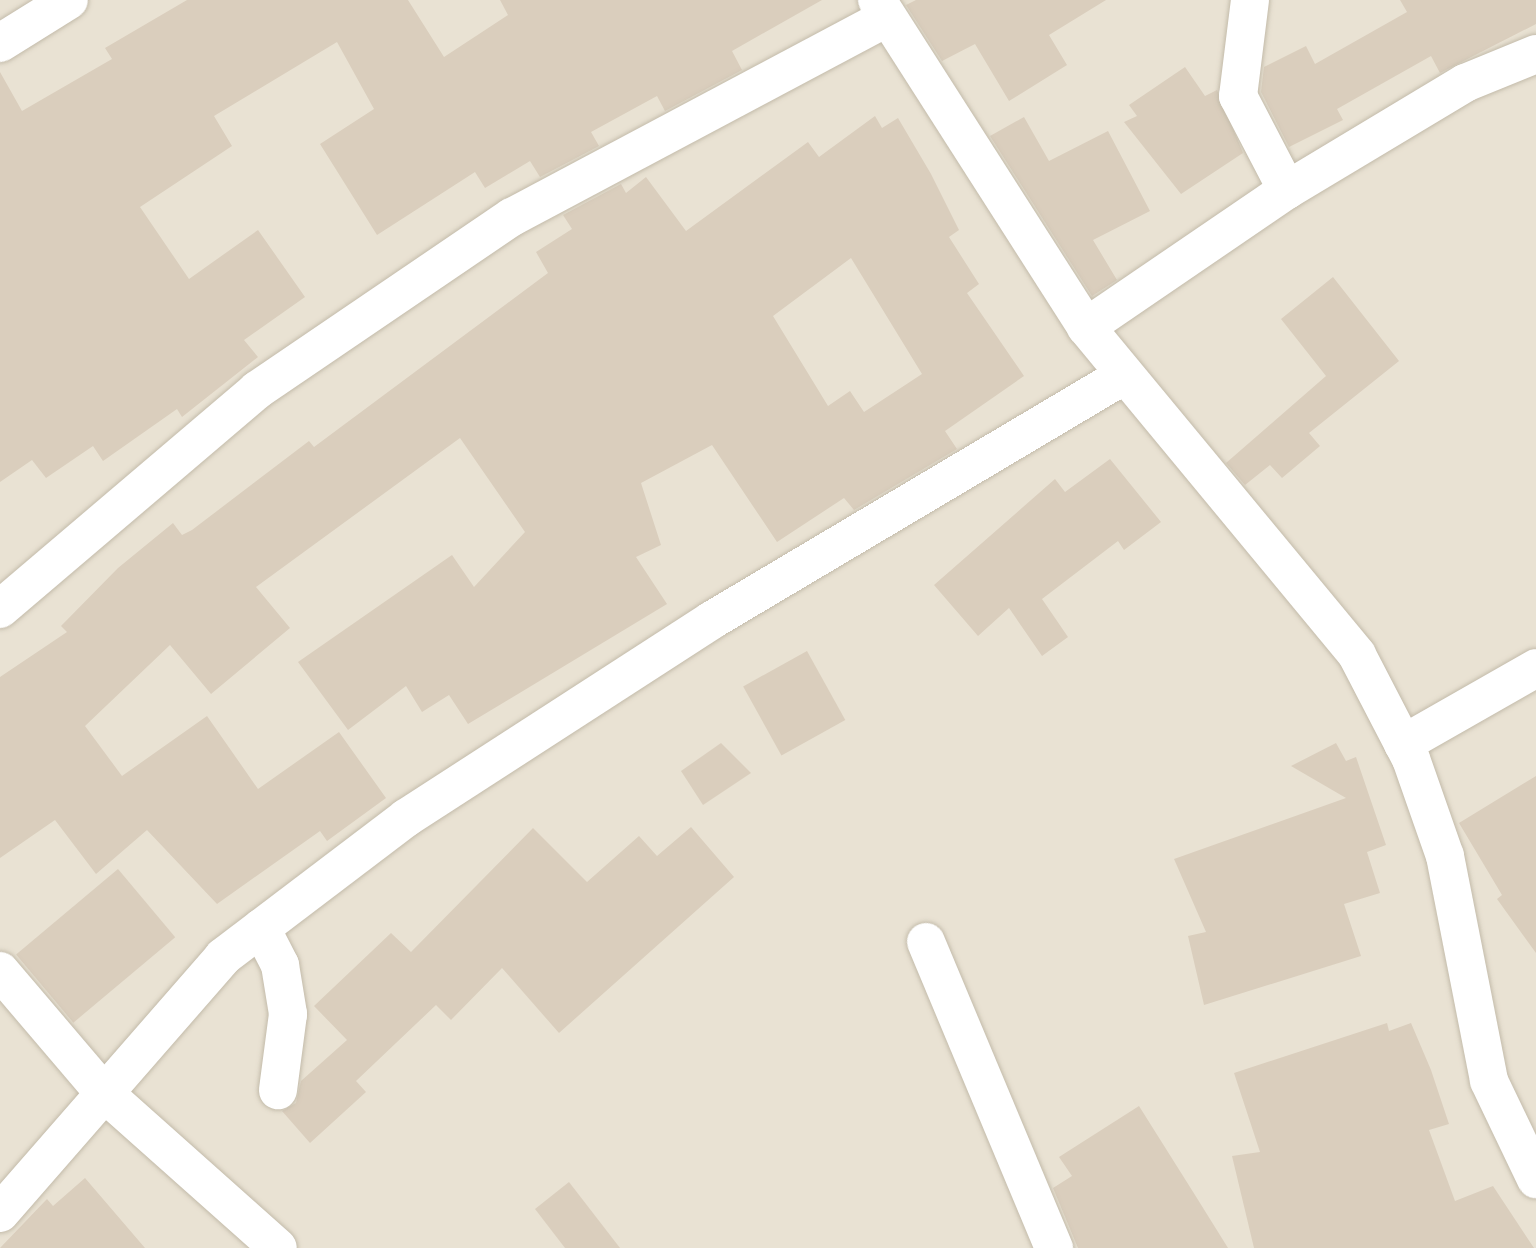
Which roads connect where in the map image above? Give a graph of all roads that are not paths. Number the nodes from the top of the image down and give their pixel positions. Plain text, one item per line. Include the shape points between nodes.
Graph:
1 (69, 0) edge
2 (1250, 0) edge
3 (881, 9) edge
4 (0, 43) edge
5 (1536, 54) edge
6 (1287, 190) junction
7 (1086, 327) junction
8 (1125, 375) junction
9 (0, 609) edge
10 (1536, 668) edge
11 (1403, 744) junction
12 (261, 929) junction
13 (926, 942) dead end
14 (0, 971) edge
15 (278, 1090) dead end
16 (103, 1092) junction
17 (1536, 1179) edge
18 (0, 1213) edge
19 (278, 1248) edge
20 (1054, 1248) edge

1 - 4 street
2 - 6 street via 1238,96
3 - 7 street
3 - 9 street via 512,217 257,390
5 - 6 street via 1465,83
6 - 7 street
7 - 8 street
8 - 11 street via 1357,655
8 - 12 street via 712,620 406,818
10 - 11 street
11 - 17 street via 1445,856 1489,1081
12 - 15 street via 280,965 288,1014
12 - 16 street via 223,957
13 - 20 street
14 - 16 street
16 - 18 street
16 - 19 street

